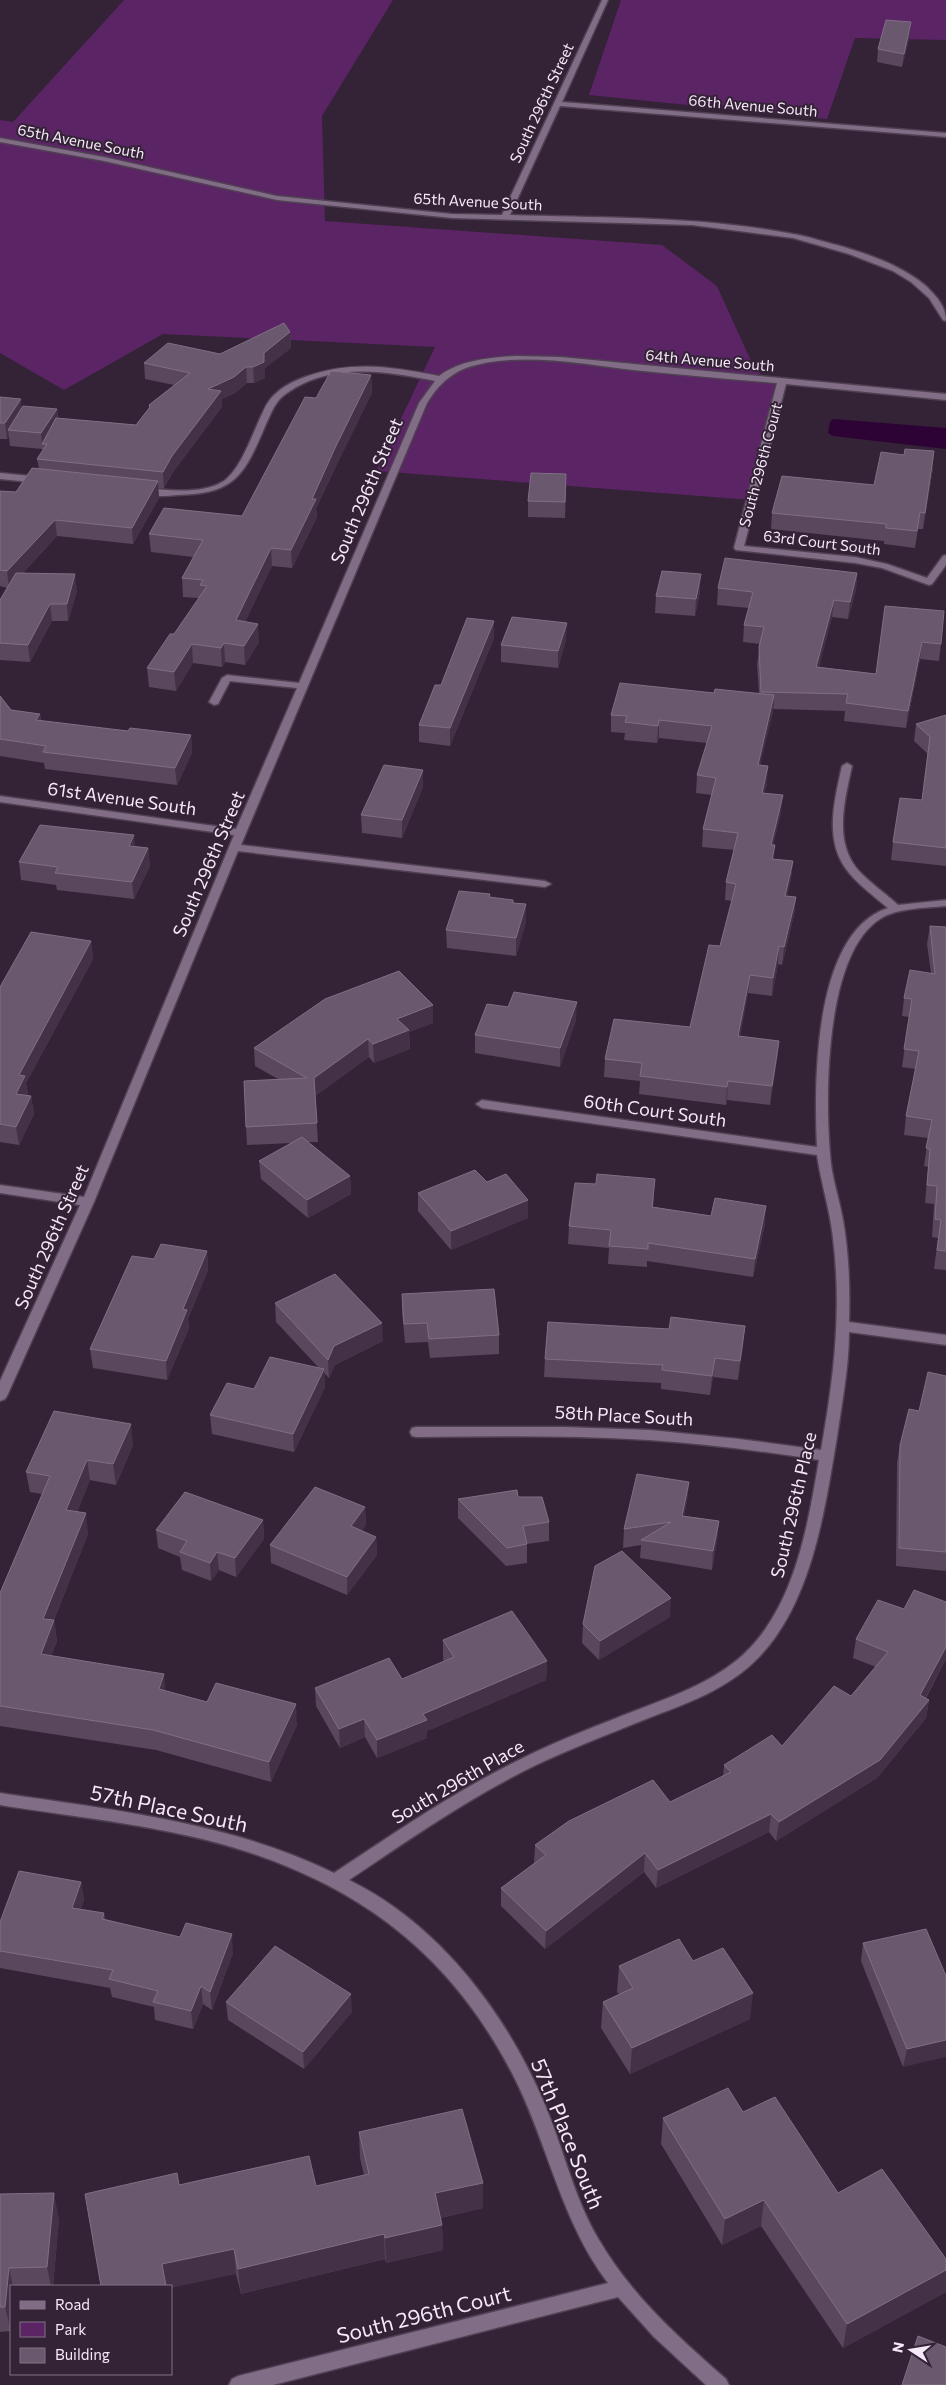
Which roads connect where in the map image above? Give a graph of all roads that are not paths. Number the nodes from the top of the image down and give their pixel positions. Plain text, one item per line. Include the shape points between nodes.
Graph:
1 (605, 0) edge
2 (558, 104) junction
3 (946, 135) edge
4 (0, 140) edge
5 (504, 219) junction
6 (946, 318) edge
7 (470, 364) joint
8 (440, 379) junction
9 (782, 382) junction
10 (946, 397) edge
11 (0, 476) edge
12 (47, 481) edge
13 (132, 490) edge
14 (739, 548) joint
15 (946, 558) edge
16 (303, 686) junction
17 (214, 702) dead end
18 (847, 766) dead end
19 (0, 799) edge
20 (240, 833) junction
21 (234, 847) junction
22 (545, 884) dead end
23 (946, 904) edge
24 (897, 910) junction
25 (482, 1104) dead end
26 (823, 1152) junction
27 (0, 1189) edge
28 (88, 1202) junction
29 (841, 1326) junction
30 (946, 1340) edge
31 (0, 1396) edge
32 (418, 1432) dead end
33 (827, 1456) junction
34 (0, 1799) edge
35 (336, 1880) junction
36 (622, 2288) junction
37 (238, 2385) edge
38 (720, 2385) edge

1 - 2 street, South 296th Street
2 - 3 street, 66th Avenue South
2 - 5 street, South 296th Street
4 - 5 street, 65th Avenue South via 95,157 278,198
5 - 6 street, 65th Avenue South via 672,222 749,229 798,238 852,252 896,269 921,286
7 - 8 street, South 296th Street
7 - 9 street, 64th Avenue South via 506,360 558,361
8 - 13 street via 358,367 315,376 275,398 233,479 216,488 196,492 170,494
8 - 16 street, South 296th Street via 423,403
9 - 10 street, 64th Avenue South
9 - 14 street, South 296th Court
11 - 12 street
14 - 15 street, 63rd Court South via 855,560 884,566 929,582
16 - 17 street via 227,678
16 - 20 street, South 296th Street
18 - 24 street via 838,822 842,850 853,871
19 - 20 street, 61st Avenue South
20 - 21 street, South 296th Street
21 - 22 street
21 - 28 street, South 296th Street
23 - 24 street
24 - 26 street, South 296th Place via 876,916 862,927 843,960 826,1025 821,1086
25 - 26 street, 60th Court South
26 - 29 street, South 296th Place via 837,1220
27 - 28 street
28 - 31 street, South 296th Street
29 - 30 street
29 - 33 street, South 296th Place via 842,1362
32 - 33 street, 58th Place South via 535,1431 649,1435
33 - 35 street, South 296th Place via 794,1590 767,1636 741,1664 724,1677 685,1697 546,1754 486,1784
34 - 35 street, 57th Place South via 189,1830 252,1848
35 - 36 street, 57th Place South via 405,1924 453,1972 476,2002 518,2065 581,2225
36 - 37 street, South 296th Court
36 - 38 street, 57th Place South

